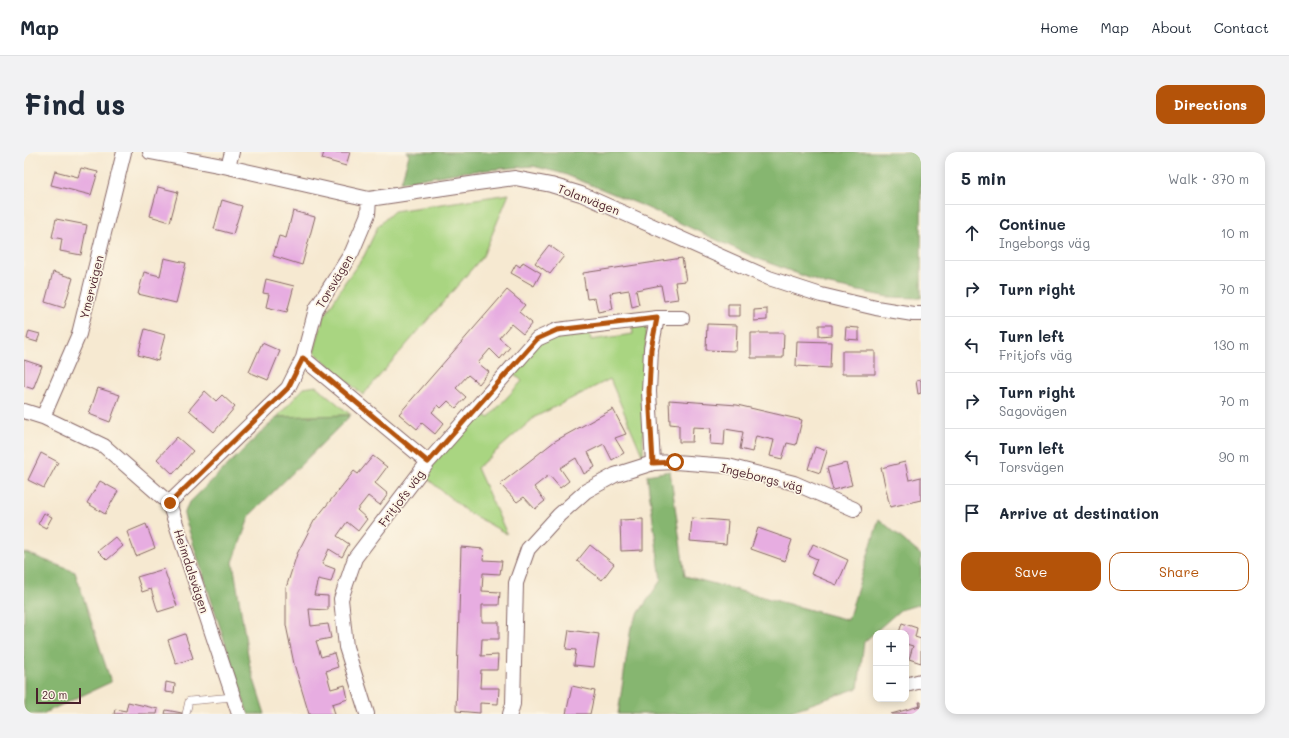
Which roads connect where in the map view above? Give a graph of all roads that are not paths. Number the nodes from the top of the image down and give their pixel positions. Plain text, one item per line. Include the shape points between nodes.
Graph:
1 (124, 152) edge
2 (150, 152) edge
3 (232, 152) edge
4 (228, 167) junction
5 (369, 199) junction
6 (921, 314) edge
7 (657, 318) junction
8 (682, 318) dead end
9 (303, 358) junction
10 (24, 411) edge
11 (43, 418) junction
12 (428, 462) junction
13 (653, 463) junction
14 (170, 503) junction
15 (854, 509) dead end
16 (921, 681) edge
17 (909, 684) edge
18 (233, 697) junction
19 (186, 714) edge
20 (238, 714) edge
21 (367, 714) edge
22 (510, 714) edge

1 - 11 street, Ymervägen via 79,334
2 - 4 street, Tolanvägen
3 - 4 street
4 - 5 street, Tolanvägen
5 - 6 street, Tolanvägen via 515,178 551,185 581,194 769,278 821,295 876,308
5 - 9 street, Torsvägen via 368,214 352,252 316,309
7 - 8 street, Fritjofs väg
7 - 12 street, Fritjofs väg via 557,330 537,339
7 - 13 street via 651,349 649,392
9 - 12 street
9 - 14 street, Torsvägen via 288,388
10 - 11 street
11 - 14 street via 104,446
12 - 21 street, Fritjofs väg via 355,558 341,599 346,648
13 - 15 street, Ingeborgs väg via 728,466 794,483
13 - 22 street, Ingeborgs väg via 615,475 586,491 559,515 528,549 516,583 514,691
14 - 18 street, Heimdalsvägen
16 - 17 street
18 - 19 lane via 189,701
18 - 20 street, Heimdalsvägen

